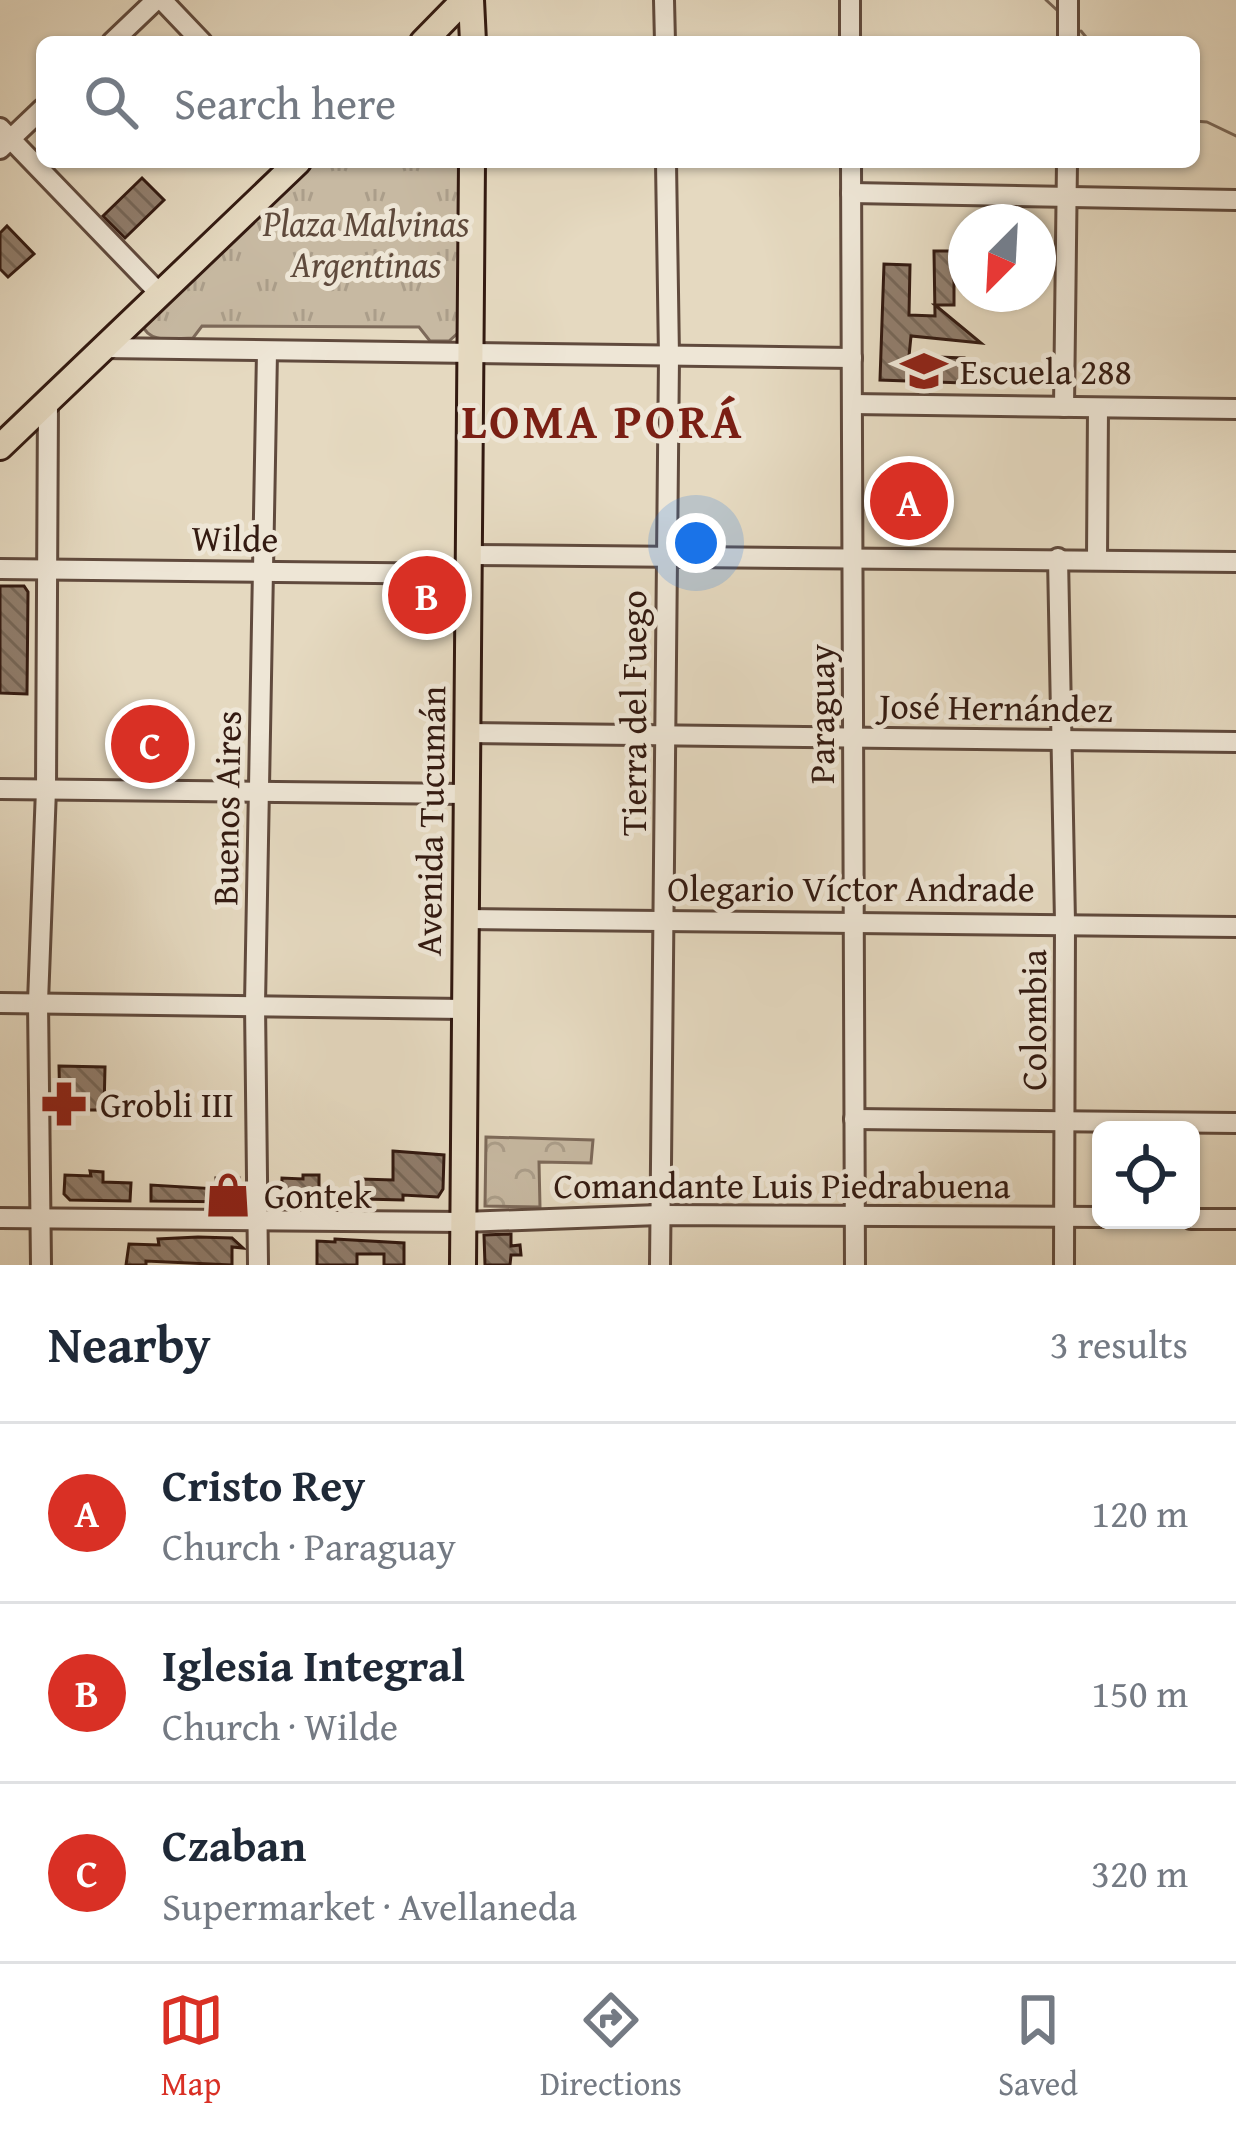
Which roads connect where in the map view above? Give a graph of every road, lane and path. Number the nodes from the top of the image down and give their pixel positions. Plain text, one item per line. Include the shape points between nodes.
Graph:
1 (159, 0) edge
2 (664, 0) edge
3 (850, 0) edge
4 (1068, 0) edge
5 (466, 11) edge
6 (119, 36) edge
7 (196, 36) edge
8 (431, 36) edge
9 (665, 36) edge
10 (850, 36) edge
11 (1068, 36) edge
12 (36, 114) edge
13 (4, 139) edge
14 (292, 168) edge
15 (472, 168) edge
16 (666, 168) edge
17 (851, 168) edge
18 (1067, 168) edge
19 (851, 193) junction
20 (1066, 197) junction
21 (1236, 200) edge
22 (160, 294) junction
23 (104, 348) junction
24 (267, 352) junction
25 (471, 354) junction
26 (669, 356) junction
27 (852, 358) junction
28 (48, 401) junction
29 (852, 404) junction
30 (1064, 407) junction
31 (1098, 408) junction
32 (1236, 409) edge
33 (3, 437) edge
34 (667, 557) junction
35 (1058, 559) junction
36 (853, 560) junction
37 (1097, 560) junction
38 (1236, 562) edge
39 (469, 565) junction
40 (0, 569) edge
41 (48, 569) junction
42 (265, 572) junction
43 (468, 733) junction
44 (666, 735) junction
45 (854, 737) junction
46 (1061, 742) junction
47 (1236, 742) edge
48 (0, 789) edge
49 (46, 789) junction
50 (258, 790) junction
51 (467, 794) junction
52 (466, 919) junction
53 (664, 921) junction
54 (1065, 922) junction
55 (855, 923) junction
56 (1236, 927) edge
57 (38, 1002) junction
58 (0, 1003) edge
59 (255, 1004) junction
60 (464, 1009) junction
61 (854, 1119) junction
62 (1066, 1120) junction
63 (1236, 1123) edge
64 (660, 1215) junction
65 (1066, 1216) junction
66 (854, 1217) junction
67 (1092, 1217) edge
68 (0, 1218) edge
69 (41, 1219) junction
70 (1200, 1219) edge
71 (1236, 1220) edge
72 (257, 1221) junction
73 (464, 1222) junction
74 (41, 1265) edge
75 (257, 1265) edge
76 (463, 1265) edge
77 (660, 1265) edge
78 (855, 1265) edge
79 (1064, 1265) edge

1 - 6 street
1 - 7 street
2 - 9 street
3 - 10 street
4 - 11 street
5 - 8 main road
12 - 13 street
13 - 22 street
14 - 22 main road
15 - 25 main road, Avenida Tucumán
16 - 26 street, Tierra del Fuego
17 - 19 street, Paraguay
18 - 20 street
19 - 20 street
19 - 27 street, Paraguay
20 - 21 street
20 - 30 street
22 - 23 main road
23 - 24 street
23 - 28 main road
24 - 25 street
24 - 42 street, Buenos Aires
25 - 26 street
25 - 39 main road, Avenida Tucumán
26 - 27 street
26 - 34 street, Tierra del Fuego
27 - 29 street, Paraguay
28 - 33 main road
28 - 41 street
29 - 30 street
29 - 36 street, Paraguay
30 - 31 street
31 - 32 street
31 - 37 street
34 - 36 street, Wilde
34 - 39 street, Wilde
34 - 44 street, Tierra del Fuego
35 - 36 street, Wilde
35 - 37 street, Wilde
35 - 46 street, Colombia
36 - 45 street, Paraguay
37 - 38 street, Wilde
39 - 42 street, Wilde
39 - 43 main road, Avenida Tucumán
40 - 41 street, Wilde
41 - 42 street, Wilde
41 - 49 street
42 - 50 street, Buenos Aires
43 - 44 street, José Hernández
43 - 51 main road, Avenida Tucumán
44 - 45 street, José Hernández
44 - 53 street, Tierra del Fuego
45 - 46 street, José Hernández
45 - 55 street, Paraguay
46 - 47 street, José Hernández
46 - 54 street, Colombia
48 - 49 street
49 - 50 street
49 - 57 street
50 - 51 street
50 - 59 street, Buenos Aires
51 - 52 main road, Avenida Tucumán
52 - 53 street, Olegario Víctor Andrade
52 - 60 main road, Avenida Tucumán
53 - 55 street, Olegario Víctor Andrade
53 - 64 street, Tierra del Fuego
54 - 55 street, Olegario Víctor Andrade
54 - 56 street, Olegario Víctor Andrade
54 - 62 street, Colombia
55 - 61 street, Paraguay
57 - 58 street
57 - 59 street
57 - 69 street
59 - 60 street
59 - 72 street, Buenos Aires
60 - 73 main road, Avenida Tucumán
61 - 62 street
61 - 66 street, Paraguay
62 - 63 street
62 - 65 street, Colombia
64 - 66 street, Comandante Luis Piedrabuena
64 - 73 street, Comandante Luis Piedrabuena
64 - 77 street, Tierra del Fuego
65 - 66 street, Comandante Luis Piedrabuena
65 - 67 street, Comandante Luis Piedrabuena
65 - 79 street, Colombia
66 - 78 street, Paraguay
68 - 69 street, Comandante Luis Piedrabuena
69 - 72 street, Comandante Luis Piedrabuena
69 - 74 street
70 - 71 street
72 - 73 street, Comandante Luis Piedrabuena
72 - 75 street, Buenos Aires
73 - 76 main road, Avenida Tucumán

